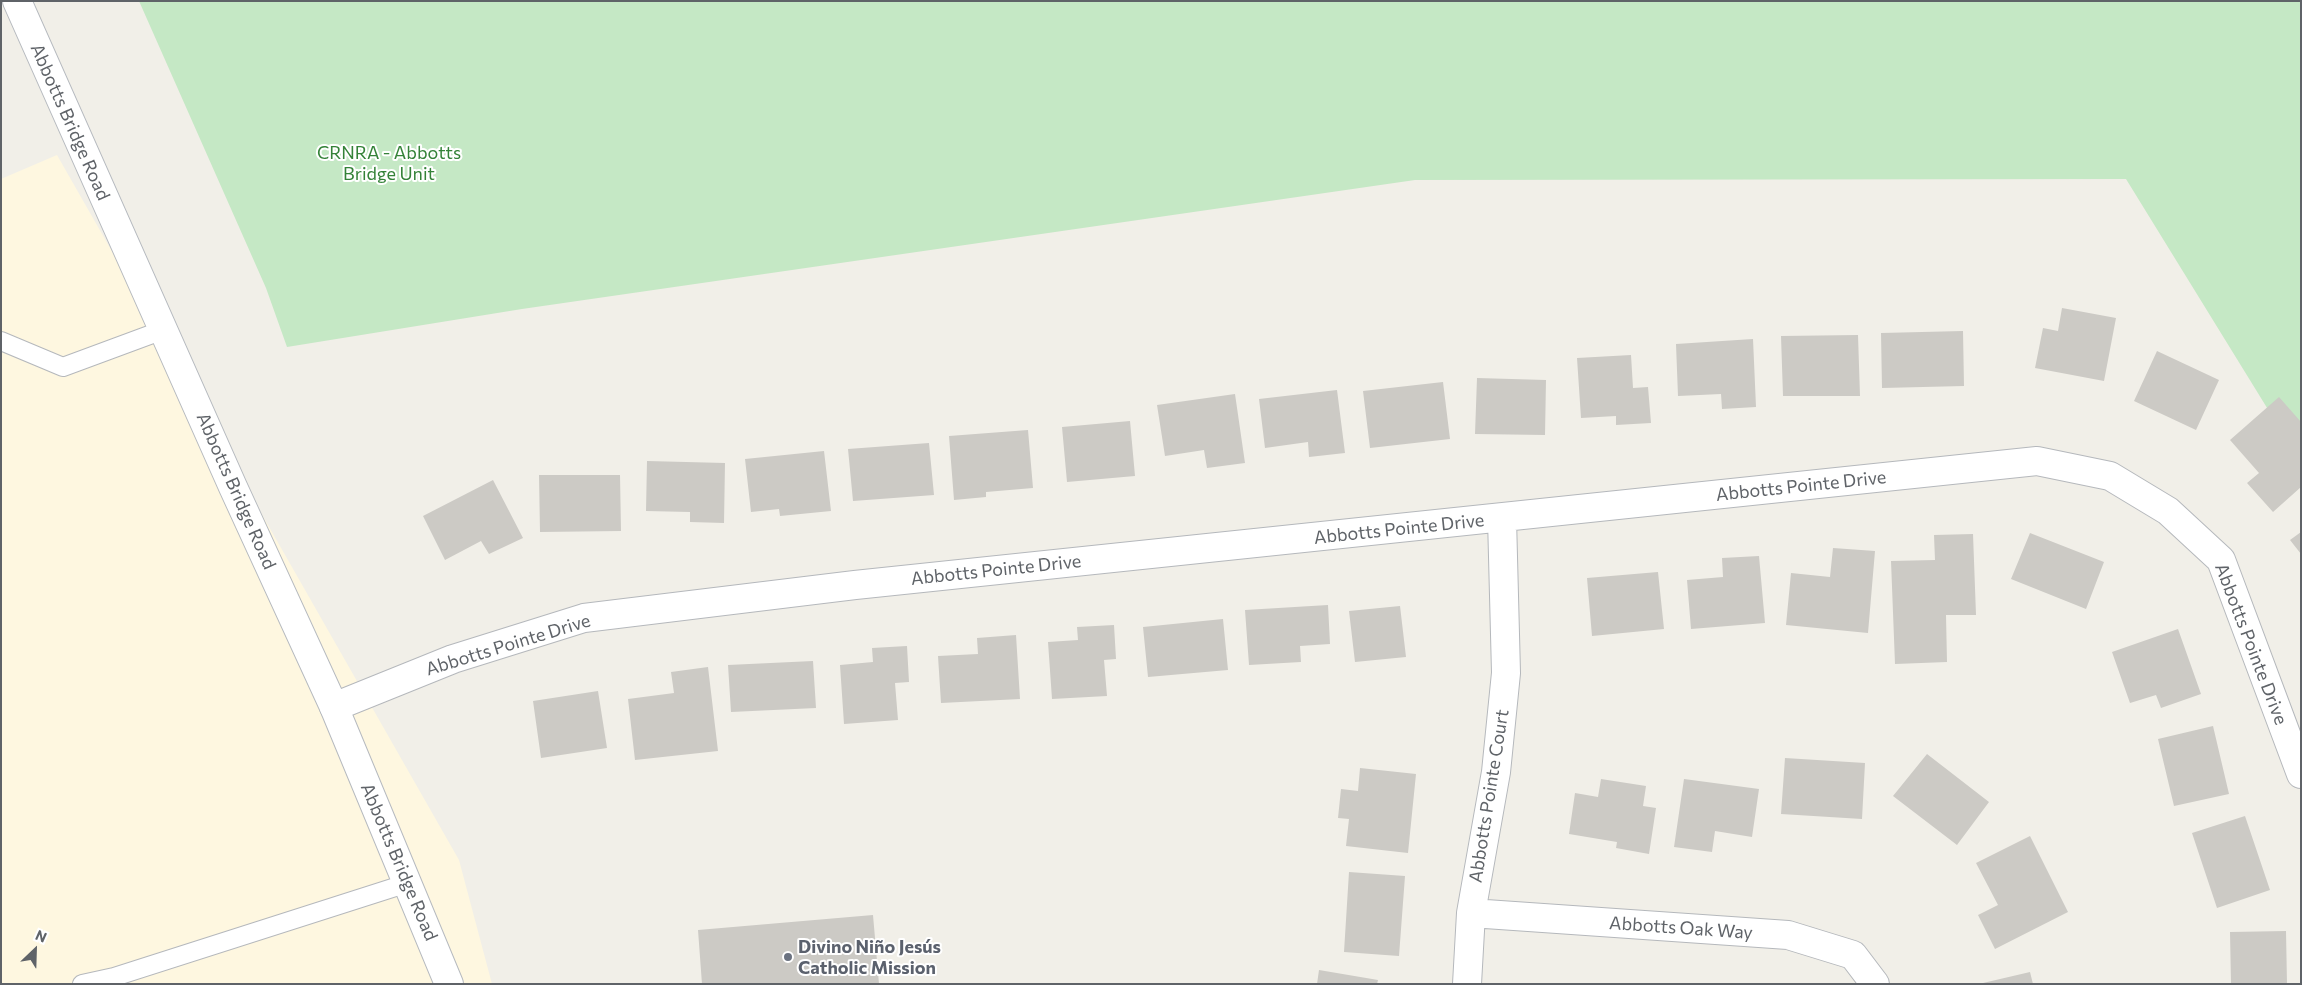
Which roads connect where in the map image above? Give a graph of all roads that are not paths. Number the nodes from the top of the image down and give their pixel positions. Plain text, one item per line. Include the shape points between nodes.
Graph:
1 (17, 1) edge
2 (163, 330) junction
3 (1, 341) edge
4 (1502, 518) junction
5 (334, 707) junction
6 (2301, 774) edge
7 (408, 883) junction
8 (1471, 913) junction
9 (82, 984) edge
10 (449, 984) edge
11 (1467, 984) edge
12 (1875, 984) edge

1 - 2 street, Abbotts Bridge Road
2 - 3 lane via 63,367
2 - 5 street, Abbotts Bridge Road
4 - 5 street, Abbotts Pointe Drive via 854,585 584,618 453,659
4 - 6 street, Abbotts Pointe Drive via 2037,461 2110,476 2168,511 2221,560
4 - 8 street, Abbotts Pointe Court via 1506,673 1496,772
5 - 7 street, Abbotts Bridge Road
7 - 9 lane via 114,977
7 - 10 street, Abbotts Bridge Road
8 - 11 street, Abbotts Pointe Court
8 - 12 street, Abbotts Oak Way via 1788,936 1853,955

